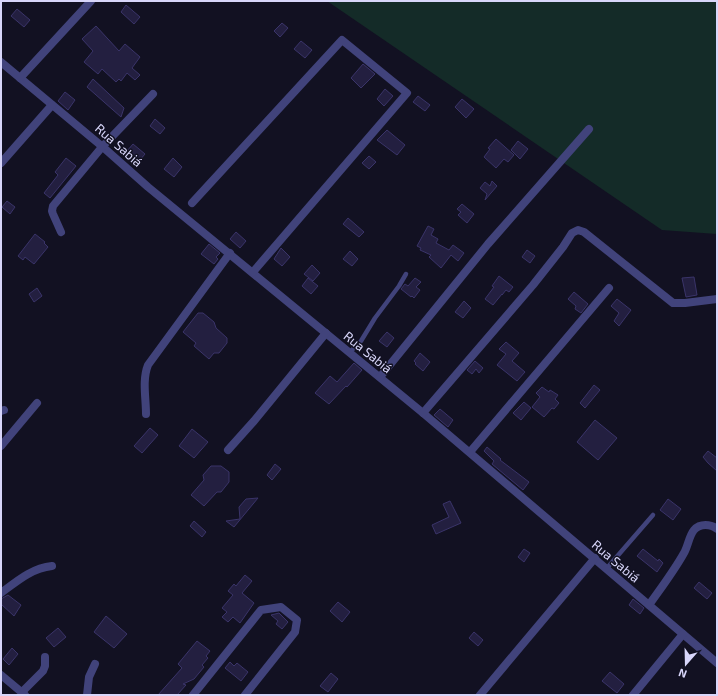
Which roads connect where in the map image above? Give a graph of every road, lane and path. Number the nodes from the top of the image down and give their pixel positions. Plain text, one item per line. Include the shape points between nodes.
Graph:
1 (90, 1) edge
2 (1, 62) edge
3 (20, 78) junction
4 (153, 94) dead end
5 (52, 105) junction
6 (590, 129) dead end
7 (102, 147) junction
8 (1, 163) edge
9 (192, 203) dead end
10 (61, 232) dead end
11 (230, 253) junction
12 (252, 272) junction
13 (406, 274) dead end
14 (609, 288) dead end
15 (717, 299) edge
16 (326, 333) junction
17 (350, 352) junction
18 (380, 376) junction
19 (37, 403) dead end
20 (424, 413) junction
21 (146, 414) dead end
22 (1, 446) edge
23 (228, 450) dead end
24 (470, 452) junction
25 (652, 515) dead end
26 (717, 529) edge
27 (595, 558) junction
28 (52, 566) dead end
29 (607, 568) junction
30 (1, 593) edge
31 (649, 605) junction
32 (684, 634) junction
33 (45, 657) dead end
34 (717, 662) edge
35 (95, 664) dead end
36 (1, 675) edge
37 (24, 694) edge
38 (87, 695) edge
39 (193, 695) edge
40 (245, 695) edge
41 (480, 695) edge
42 (633, 695) edge

1 - 3 street
2 - 3 street, Rua Sabiá
3 - 5 street, Rua Sabiá
4 - 7 street
5 - 7 street, Rua Sabiá
5 - 8 street
6 - 18 street via 488,244
7 - 10 street via 53,206 53,214
7 - 11 street, Rua Sabiá
9 - 12 street via 342,40 407,93
11 - 12 street, Rua Sabiá
11 - 21 street via 148,365 144,380
12 - 16 street, Rua Sabiá
13 - 17 lane
14 - 24 street
15 - 20 street via 685,304 673,303 584,232 575,231 533,285
16 - 17 street, Rua Sabiá
16 - 23 street
17 - 18 street, Rua Sabiá
18 - 20 street, Rua Sabiá
19 - 22 street
20 - 24 street, Rua Sabiá
24 - 27 street, Rua Sabiá
25 - 29 lane
26 - 31 street via 710,525 695,529 685,552
27 - 29 street, Rua Sabiá
27 - 41 street
28 - 30 street via 31,572
29 - 31 street, Rua Sabiá
31 - 32 street, Rua Sabiá
32 - 34 street, Rua Sabiá
32 - 42 street
33 - 37 street via 43,670
35 - 38 street via 89,676
36 - 37 street
39 - 40 street via 261,610 281,607 297,620 295,632

